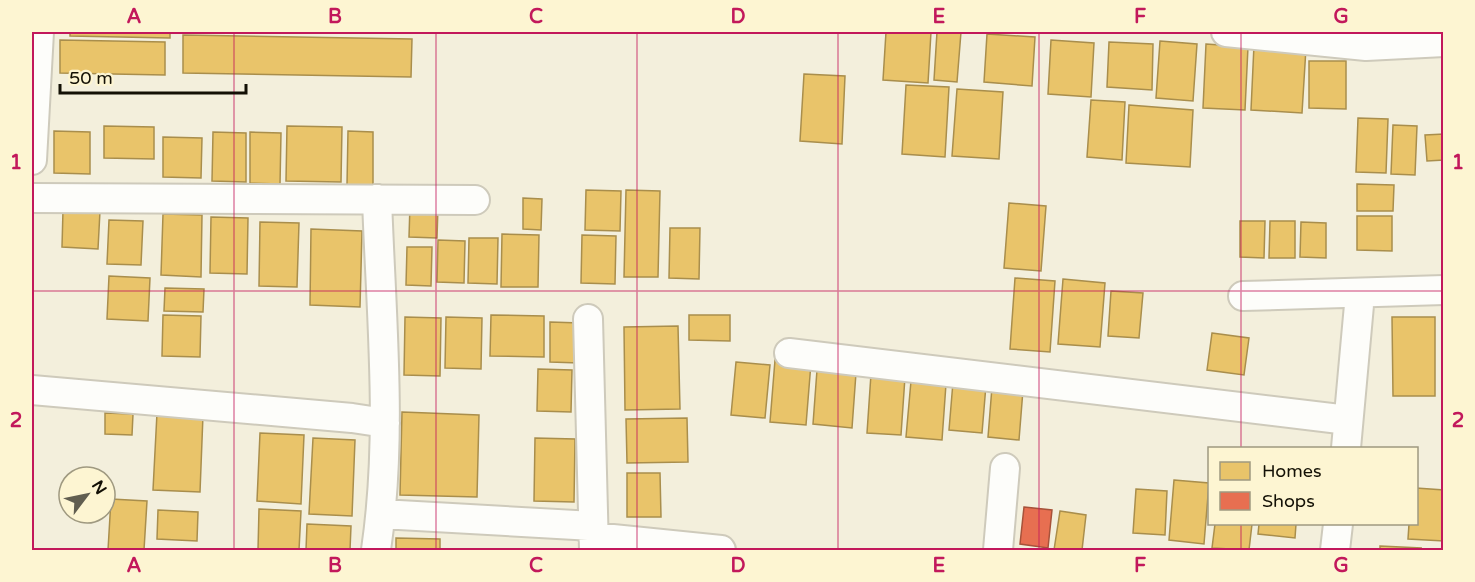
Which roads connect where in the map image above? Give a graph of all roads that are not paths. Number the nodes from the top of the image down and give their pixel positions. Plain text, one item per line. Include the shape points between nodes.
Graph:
1 (1226, 32) edge
2 (1443, 42) edge
3 (36, 47) edge
4 (32, 160) edge
5 (32, 198) edge
6 (377, 199) junction
7 (475, 200) dead end
8 (1443, 290) edge
9 (1359, 294) junction
10 (1243, 296) dead end
11 (588, 319) dead end
12 (789, 353) dead end
13 (32, 390) edge
14 (1348, 420) junction
15 (385, 423) junction
16 (1346, 447) edge
17 (1005, 468) dead end
18 (381, 514) junction
19 (1338, 525) edge
20 (593, 538) edge
21 (376, 550) edge
22 (721, 550) edge
23 (998, 550) edge
24 (1335, 550) edge

1 - 2 street via 1366,46
3 - 4 street
5 - 6 street
6 - 7 street
6 - 15 street
8 - 9 street
9 - 10 street
9 - 14 street
11 - 20 street
12 - 14 street
13 - 15 street
14 - 16 street
15 - 18 street
17 - 23 street
18 - 20 street
18 - 21 street
19 - 24 street
20 - 22 street

